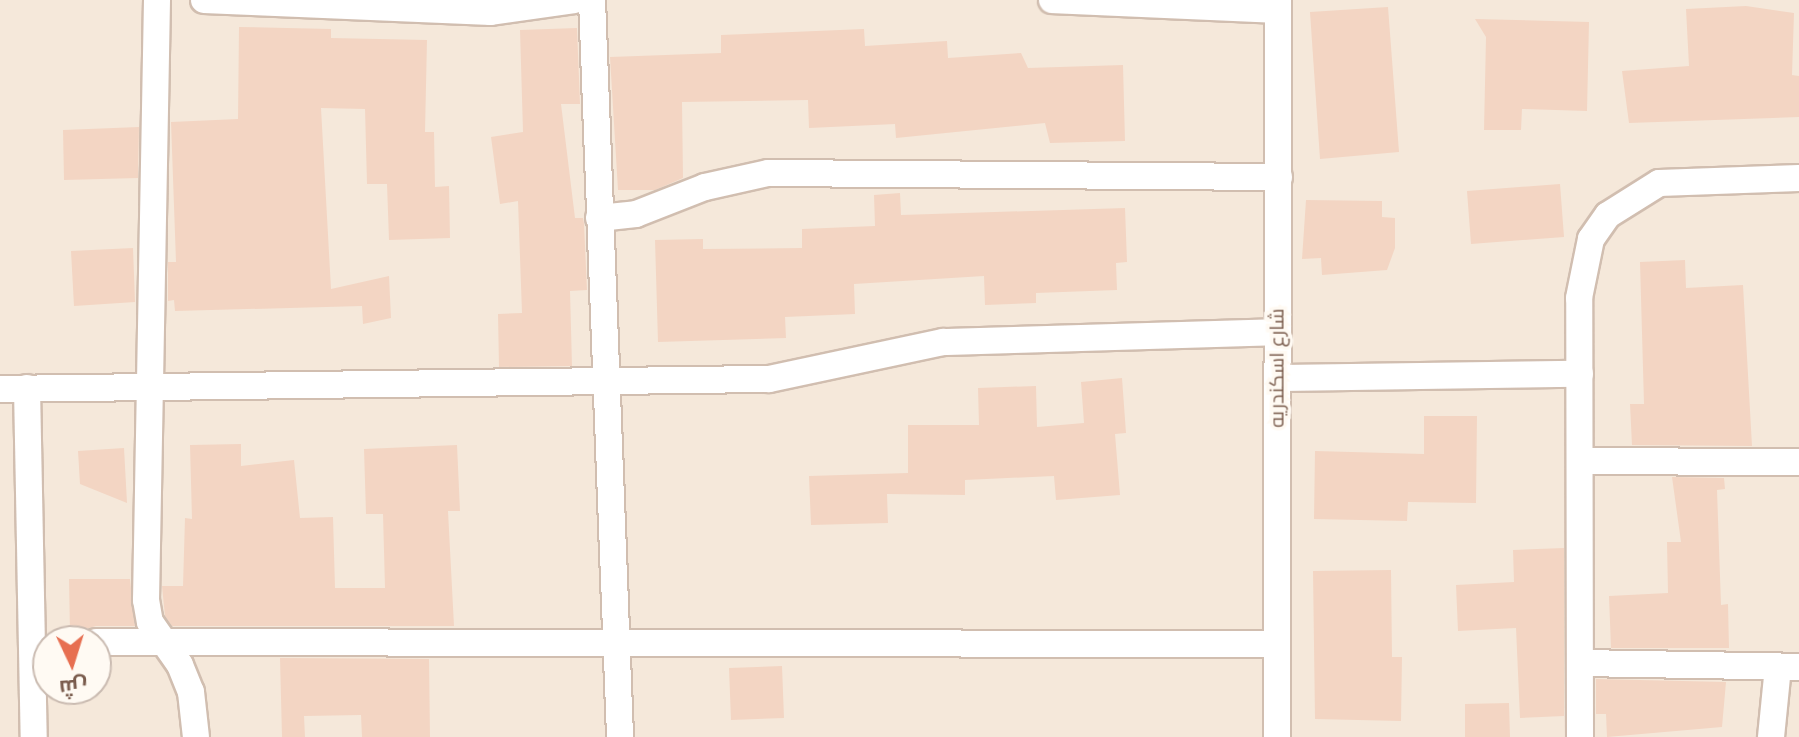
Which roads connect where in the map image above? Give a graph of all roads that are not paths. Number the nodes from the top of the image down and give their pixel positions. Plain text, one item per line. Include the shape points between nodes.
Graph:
1 (157, 0) edge
2 (204, 0) edge
3 (574, 0) edge
4 (592, 0) edge
5 (1052, 0) edge
6 (1278, 5) edge
7 (1279, 177) junction
8 (1799, 178) edge
9 (599, 218) junction
10 (1278, 332) junction
11 (1580, 374) junction
12 (1278, 378) junction
13 (606, 381) junction
14 (149, 387) junction
15 (27, 388) junction
16 (0, 389) edge
17 (1581, 461) junction
18 (1799, 462) edge
19 (40, 625) edge
20 (112, 642) edge
21 (161, 642) junction
22 (616, 642) junction
23 (1277, 644) junction
24 (1580, 663) junction
25 (1788, 667) edge
26 (36, 705) edge
27 (34, 737) edge
28 (196, 737) edge
29 (620, 737) edge
30 (1277, 737) edge
31 (1580, 737) edge
32 (1771, 737) edge

1 - 14 street
2 - 3 street via 491,12
4 - 9 street
5 - 6 street
6 - 7 street, شارع اسكندريه
7 - 9 street via 768,173 725,180 636,214
7 - 10 street, شارع اسكندريه
8 - 11 street via 1659,183 1608,215 1591,239 1581,268
9 - 13 street
10 - 12 street, شارع اسكندريه
10 - 13 street via 943,342 769,379
11 - 12 street
11 - 17 street
12 - 23 street, شارع اسكندريه
13 - 14 street
13 - 22 street
14 - 15 street
14 - 21 street via 146,600
15 - 16 street
15 - 19 street
17 - 18 street
17 - 24 street
20 - 21 street
21 - 22 street
21 - 28 street via 180,665 191,692
22 - 23 street
22 - 29 street
23 - 30 street, شارع اسكندريه
24 - 25 street
24 - 31 street
25 - 32 street
26 - 27 street

